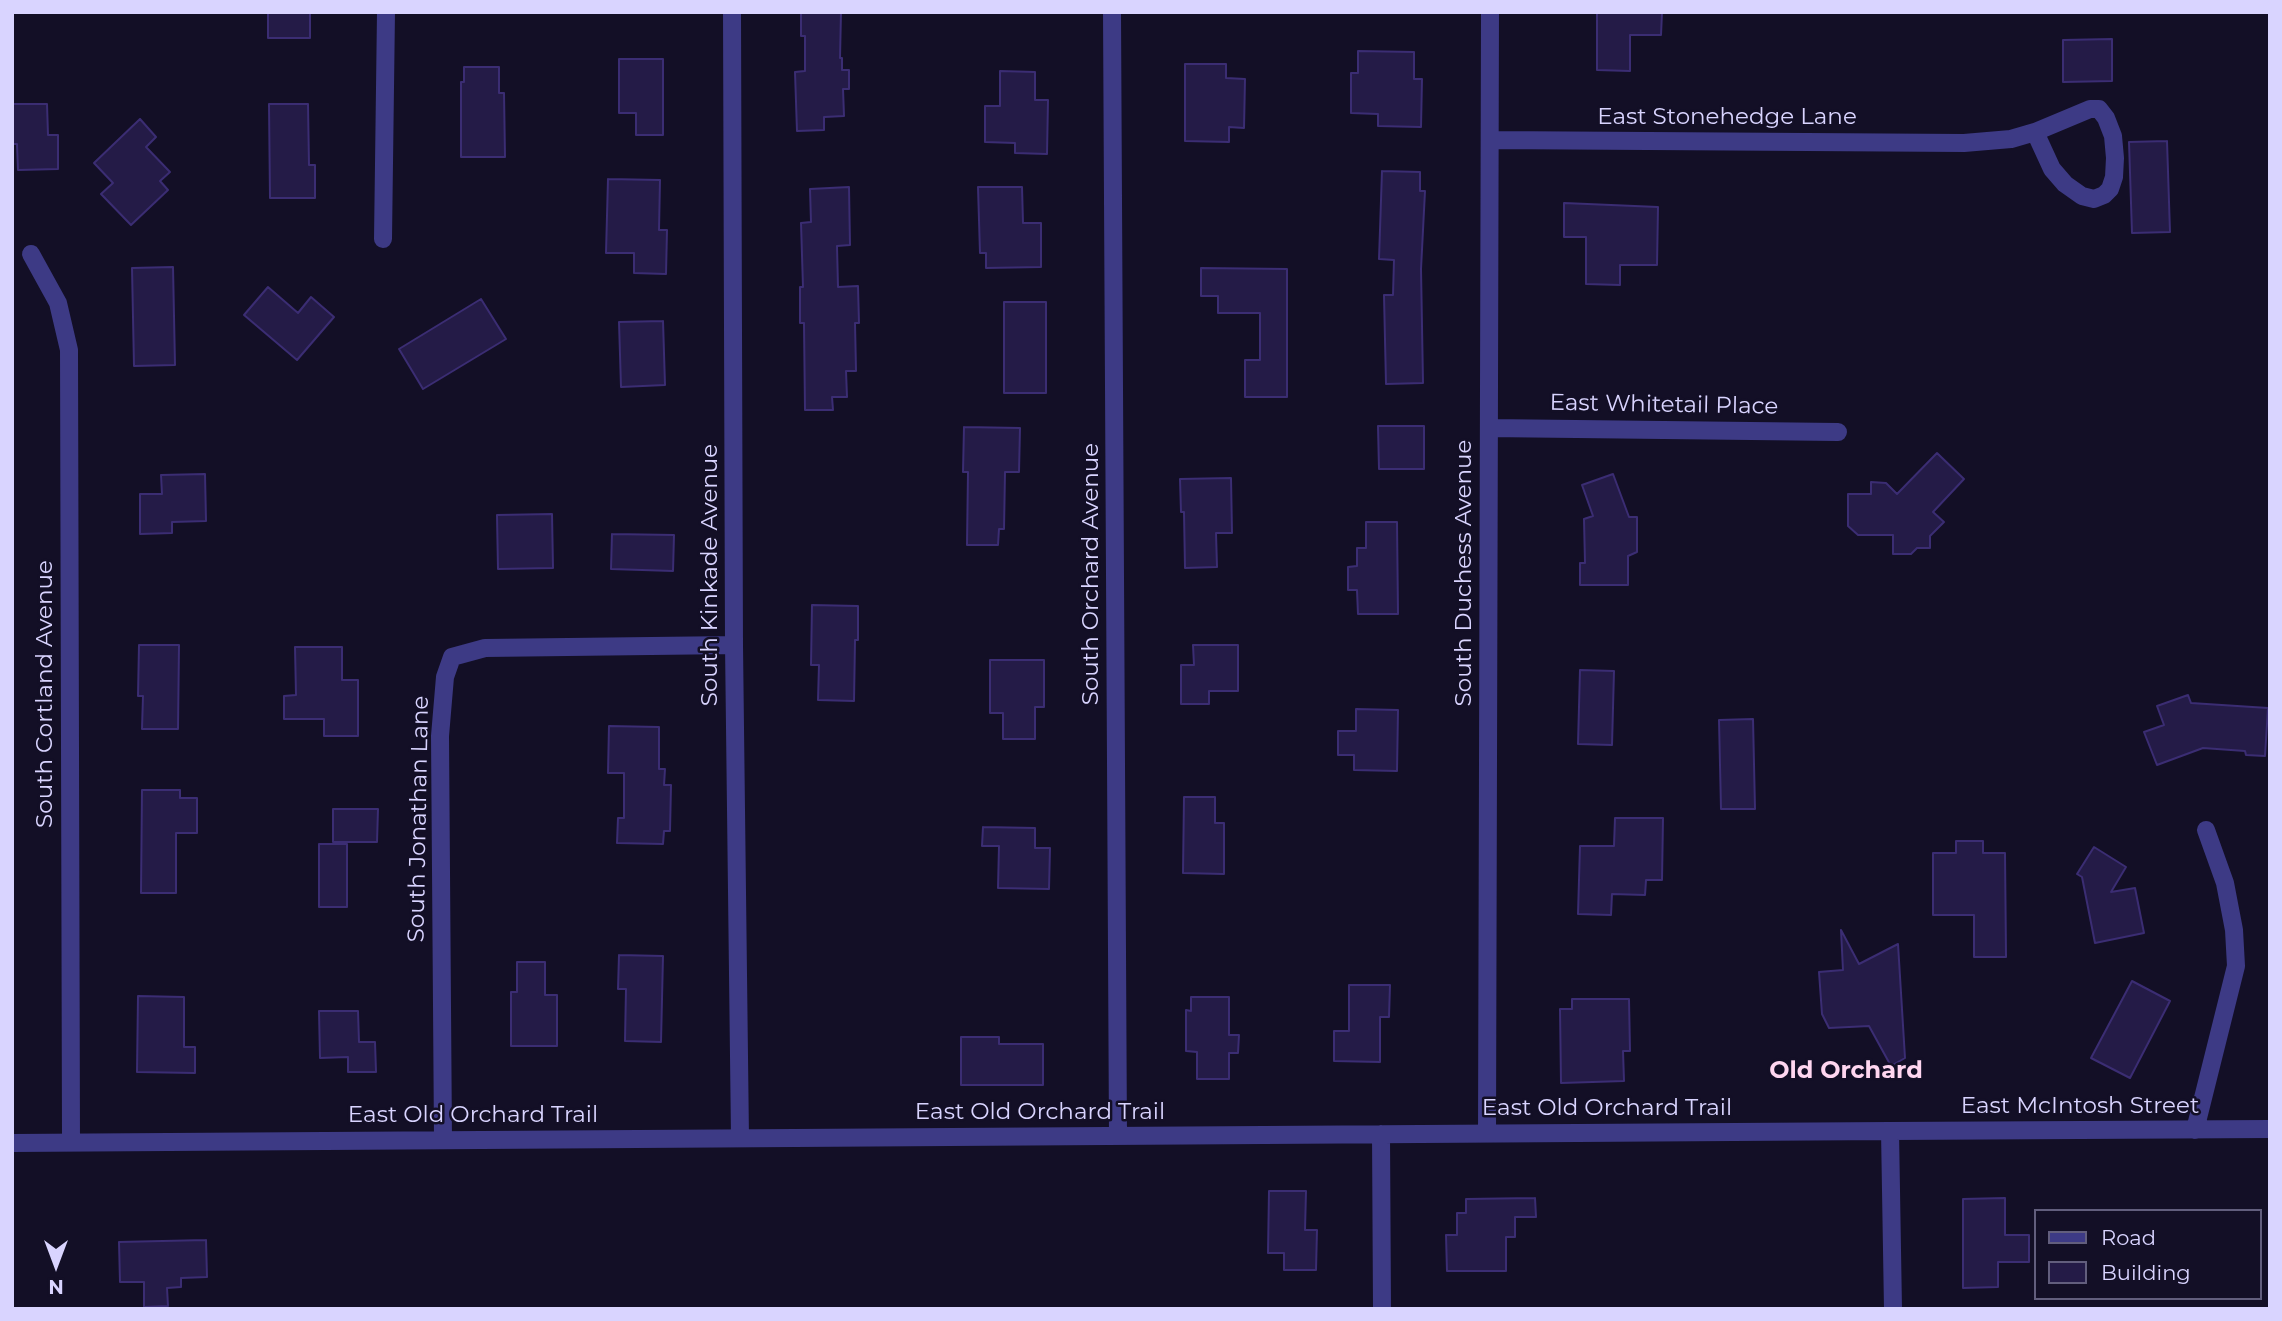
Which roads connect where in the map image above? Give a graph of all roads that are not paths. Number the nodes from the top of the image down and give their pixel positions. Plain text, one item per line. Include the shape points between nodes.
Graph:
1 (386, 12) edge
2 (732, 12) edge
3 (1112, 12) edge
4 (1490, 12) edge
5 (2035, 132) junction
6 (1490, 140) junction
7 (383, 239) dead end
8 (31, 254) dead end
9 (1489, 428) junction
10 (1838, 432) dead end
11 (734, 645) junction
12 (2206, 830) dead end
13 (2270, 1129) edge
14 (2195, 1130) junction
15 (1890, 1131) junction
16 (1487, 1133) junction
17 (1381, 1134) junction
18 (1118, 1136) junction
19 (740, 1138) junction
20 (443, 1140) junction
21 (71, 1142) junction
22 (12, 1143) edge
23 (1382, 1309) edge
24 (1893, 1309) edge

1 - 7 street
2 - 11 street, South Kinkade Avenue
3 - 18 street, South Orchard Avenue
4 - 6 street, South Duchess Avenue
5 - 5 street via 2099,109 2113,136 2116,158 2105,195 2094,199 2082,196 2065,184 2052,169
5 - 6 street, East Stonehedge Lane via 1964,143
6 - 9 street, South Duchess Avenue
8 - 21 street, South Cortland Avenue via 58,303 69,350
9 - 10 street, East Whitetail Place
9 - 16 street, South Duchess Avenue
11 - 19 street, South Kinkade Avenue
11 - 20 street, South Jonathan Lane via 485,648 452,657 445,677 440,736
12 - 14 street via 2225,883 2236,966
13 - 14 street, East McIntosh Street
14 - 15 street, East McIntosh Street
15 - 16 street, East Old Orchard Trail
15 - 24 street
16 - 17 street, East Old Orchard Trail
17 - 18 street, East Old Orchard Trail
17 - 23 street
18 - 19 street, East Old Orchard Trail
19 - 20 street, East Old Orchard Trail
20 - 21 street, East Old Orchard Trail
21 - 22 street, East Old Orchard Trail

